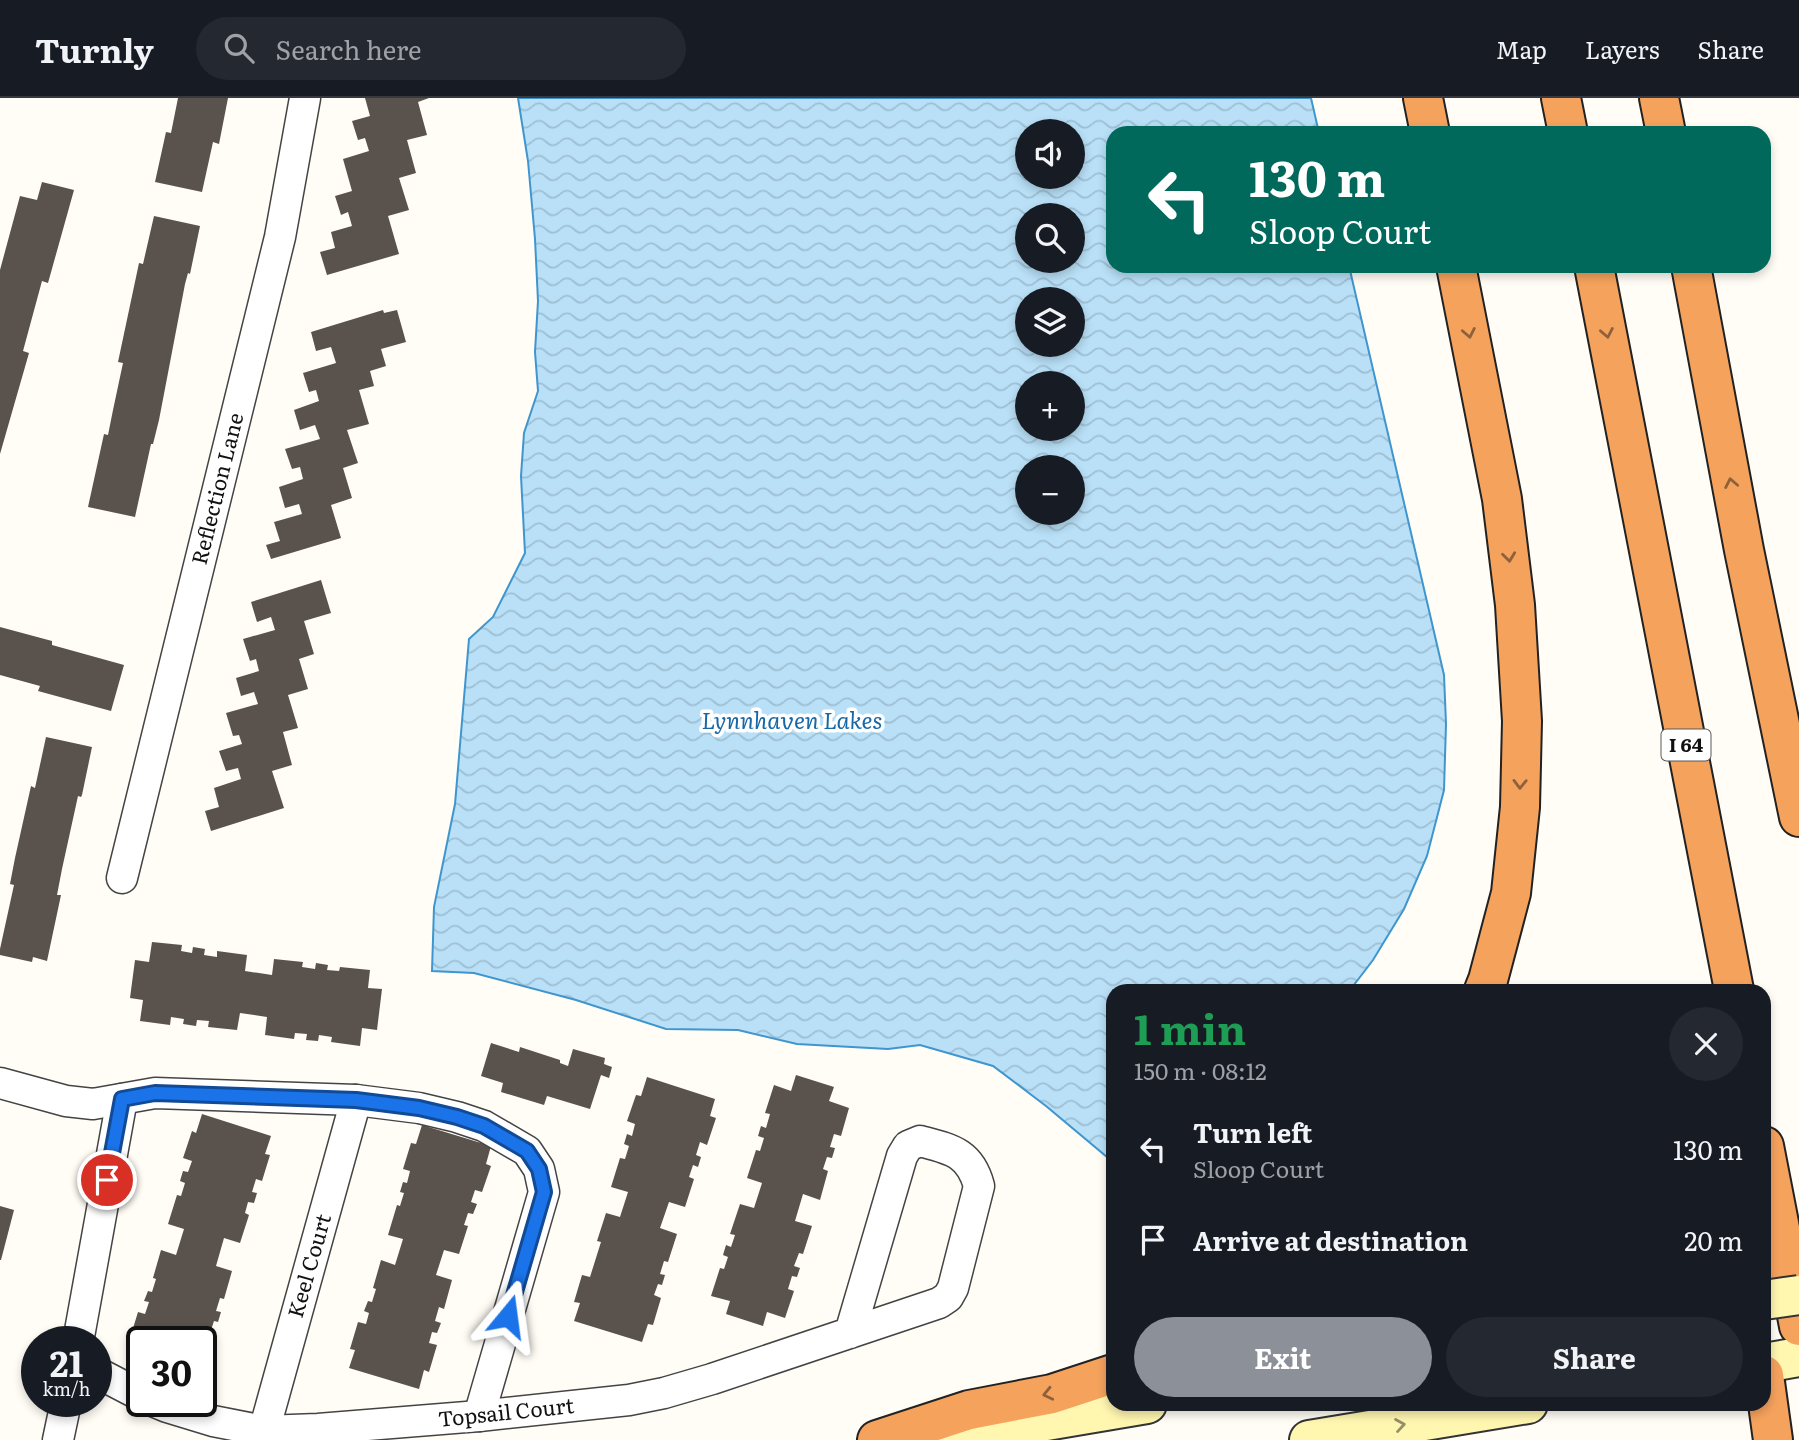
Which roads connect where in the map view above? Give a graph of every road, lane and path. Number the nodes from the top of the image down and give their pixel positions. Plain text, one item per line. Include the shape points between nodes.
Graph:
1 (304, 98) edge
2 (1423, 98) edge
3 (1562, 98) edge
4 (1659, 98) edge
5 (1429, 126) edge
6 (1567, 126) edge
7 (1664, 126) edge
8 (1457, 273) edge
9 (1595, 273) edge
10 (1691, 273) edge
11 (1638, 499) junction
12 (1744, 551) junction
13 (1799, 727) edge
14 (1799, 817) edge
15 (122, 878) dead end
16 (1486, 984) edge
17 (1708, 984) edge
18 (1733, 984) edge
19 (0, 1083) edge
20 (122, 1099) junction
21 (356, 1100) junction
22 (1771, 1182) edge
23 (1799, 1294) edge
24 (1771, 1299) edge
25 (81, 1326) edge
26 (1799, 1326) edge
27 (850, 1333) junction
28 (1799, 1357) edge
29 (1771, 1362) edge
30 (1106, 1376) edge
31 (1106, 1411) edge
32 (1485, 1411) edge
33 (1769, 1411) edge
34 (480, 1416) junction
35 (63, 1417) edge
36 (200, 1417) edge
37 (264, 1431) junction
38 (58, 1440) edge
39 (877, 1440) edge
40 (934, 1440) edge
41 (1308, 1440) edge
42 (1773, 1440) edge

1 - 15 street, Reflection Lane via 279,237
2 - 5 highway
3 - 6 highway
4 - 7 highway
8 -> 16 highway via 1502,499 1522,721 1511,893
9 -> 11 highway, I 64
12 -> 10 highway
11 - 17 highway
11 - 18 highway, I 64
12 - 13 highway
12 - 14 highway
19 - 20 street via 66,1101 93,1104
20 - 21 street via 155,1093
20 - 25 street
21 - 34 street via 419,1108 484,1126 527,1151 539,1169 544,1192
21 - 37 street, Keel Court
22 - 26 highway
23 - 24 main road, bridge
27 - 27 street, Topsail Court via 948,1297 979,1186 967,1160 954,1151 920,1140 902,1156
27 - 34 street, Topsail Court via 664,1393
28 - 29 main road
30 -> 39 highway via 1052,1394 969,1410
31 - 40 main road
41 -> 32 main road
33 - 42 highway
34 - 37 street, Topsail Court
35 - 38 street
36 - 37 street, Topsail Court

